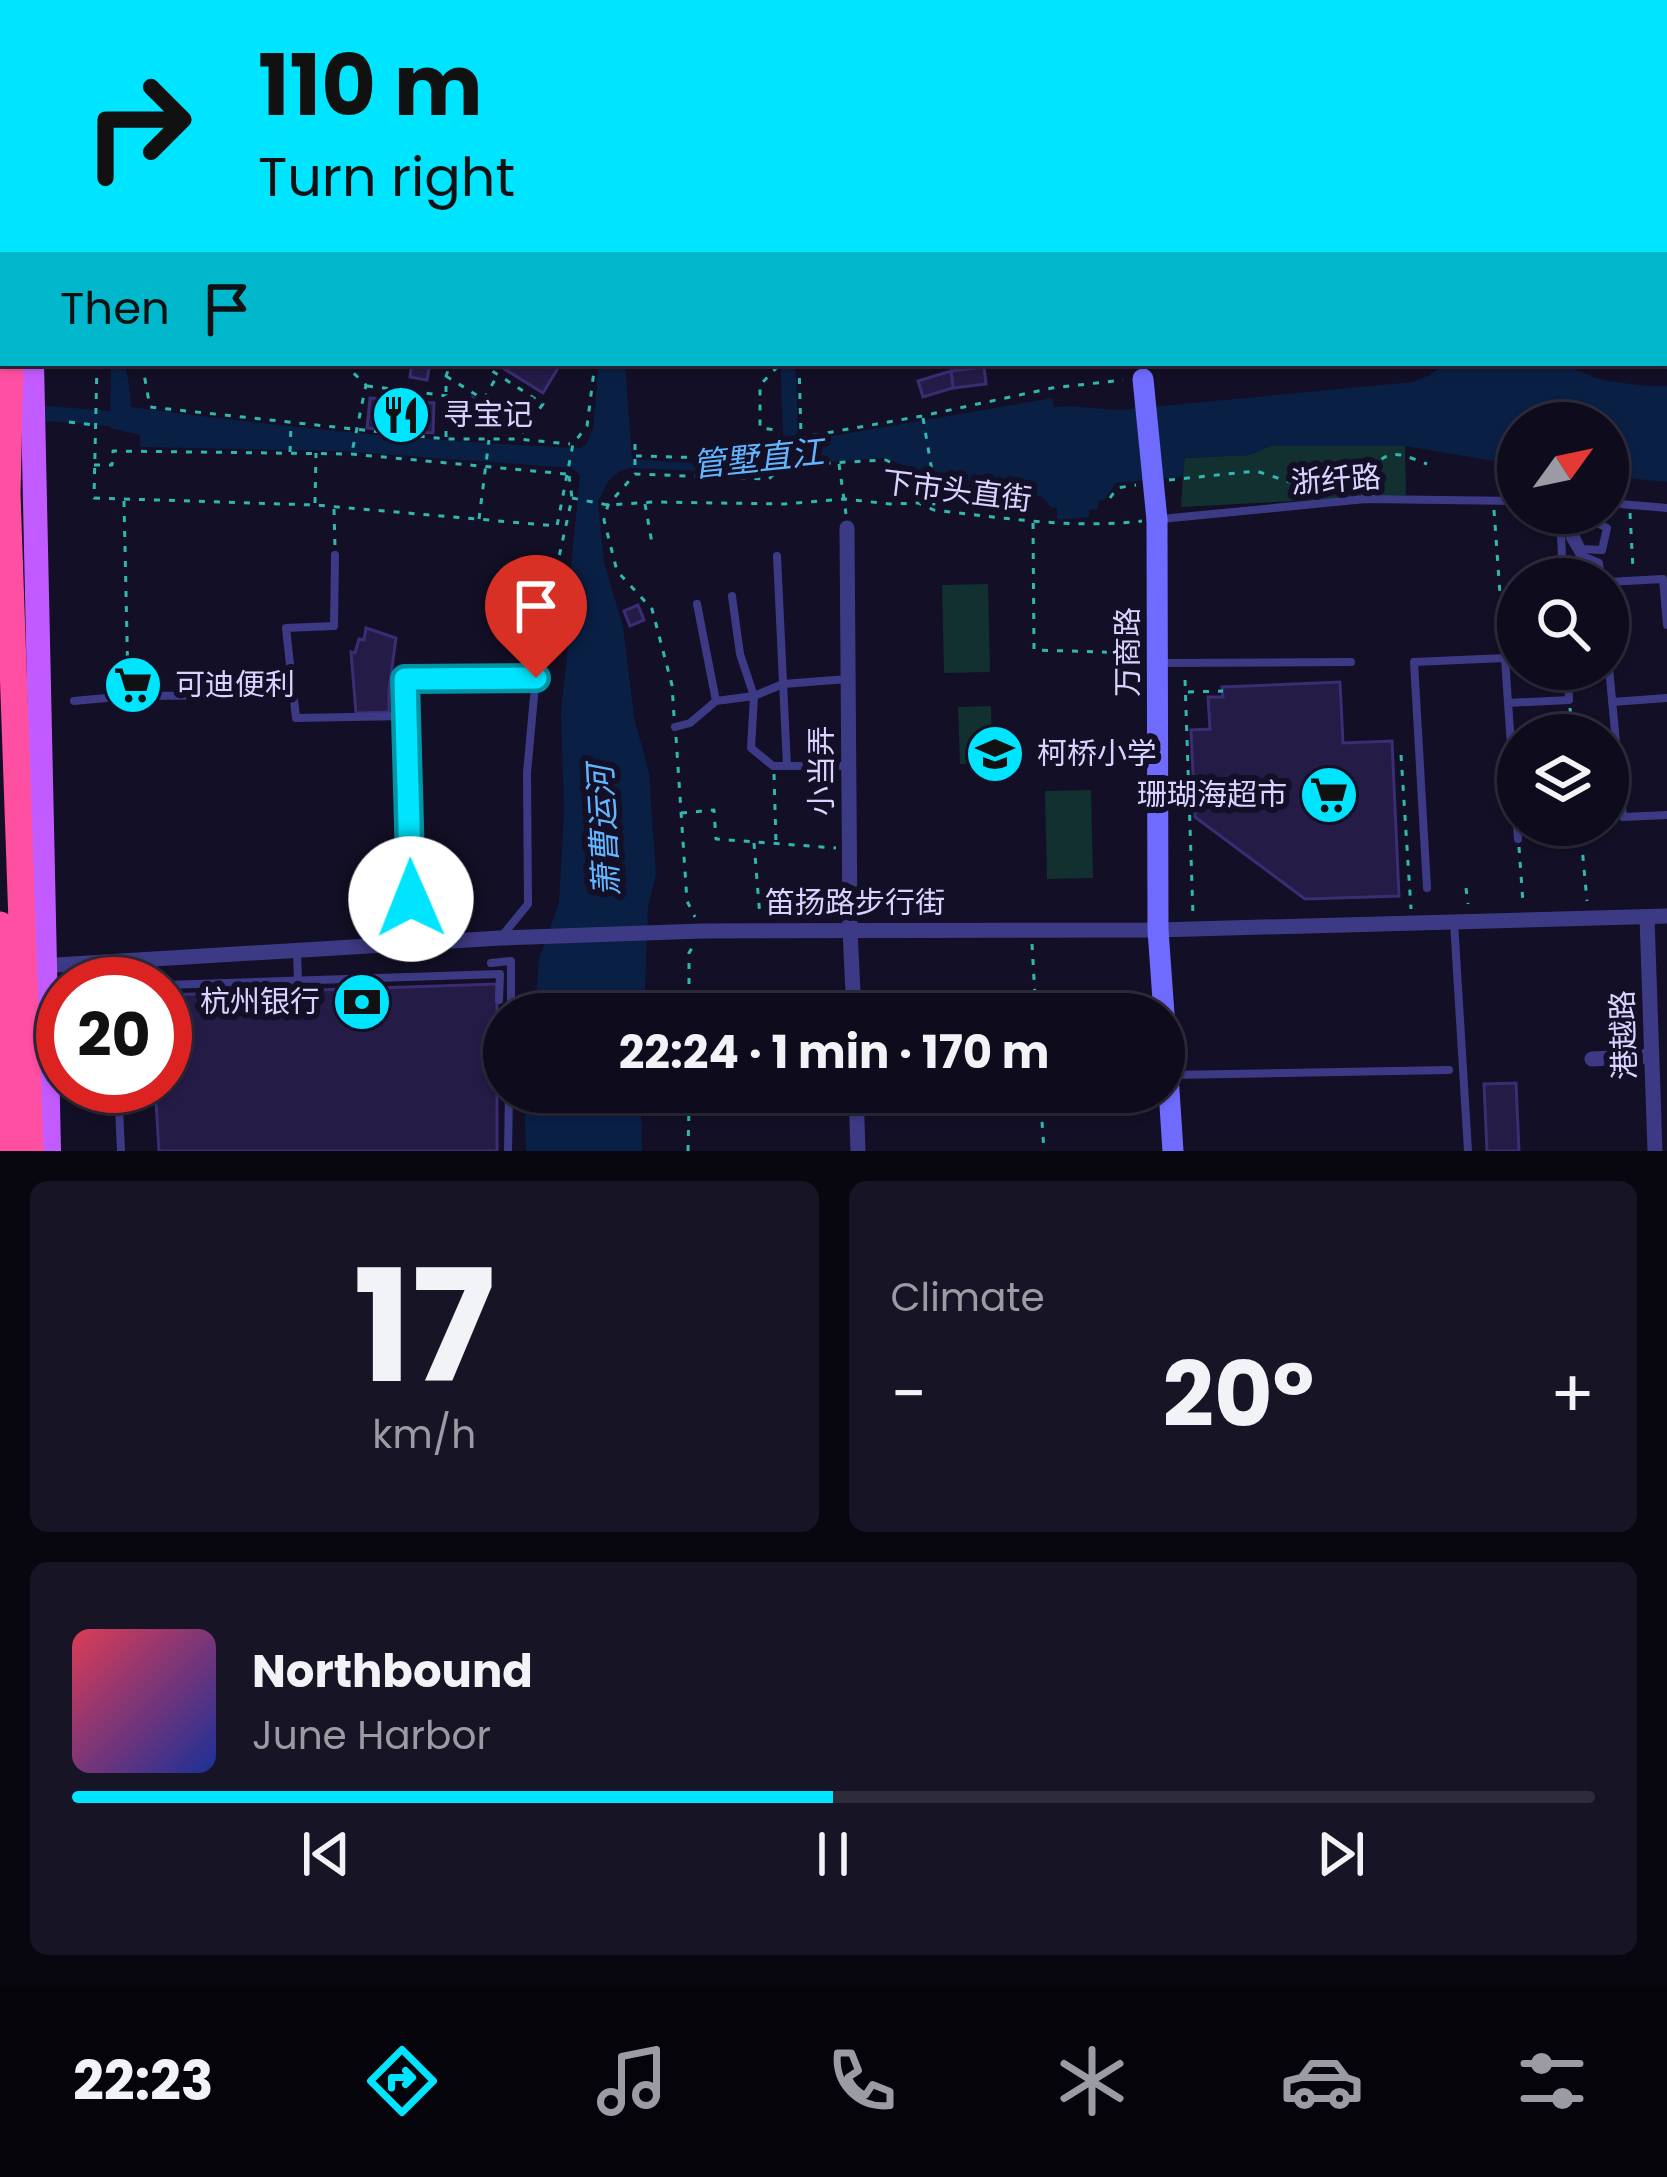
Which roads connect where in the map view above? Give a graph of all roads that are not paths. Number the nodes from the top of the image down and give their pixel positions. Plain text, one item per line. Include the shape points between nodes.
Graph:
1 (10, 366) edge
2 (32, 366) edge
3 (1143, 371) edge
4 (1497, 501) edge
5 (1629, 505) edge
6 (1667, 508) edge
7 (1157, 520) junction
8 (847, 528) road end
9 (1571, 534) edge
10 (1575, 534) edge
11 (1606, 534) edge
12 (335, 554) road end
13 (777, 556) dead end
14 (1587, 558) edge
15 (1629, 580) edge
16 (732, 596) dead end
17 (698, 604) dead end
18 (1667, 625) edge
19 (538, 653) road end
20 (1158, 658) junction
21 (1351, 662) dead end
22 (536, 678) junction
23 (848, 679) junction
24 (783, 684) junction
25 (1569, 690) edge
26 (1611, 690) edge
27 (293, 695) junction
28 (754, 696) junction
29 (1667, 698) edge
30 (74, 701) dead end
31 (716, 701) junction
32 (1612, 702) junction
33 (1508, 703) junction
34 (1509, 714) edge
35 (407, 716) junction
36 (675, 728) road end
37 (787, 766) junction
38 (849, 766) junction
39 (1667, 814) edge
40 (1427, 888) dead end
41 (1667, 916) edge
42 (1647, 917) junction
43 (1461, 922) junction
44 (0, 925) edge
45 (850, 930) junction
46 (1158, 930) junction
47 (500, 938) junction
48 (412, 944) junction
49 (297, 952) junction
50 (44, 957) edge
51 (192, 958) edge
52 (491, 963) dead end
53 (36, 967) edge
54 (0, 972) edge
55 (298, 980) junction
56 (192, 984) edge
57 (500, 993) edge
58 (511, 993) edge
59 (853, 993) edge
60 (1162, 993) edge
61 (1652, 1056) junction
62 (1592, 1059) dead end
63 (1449, 1070) dead end
64 (1185, 1075) edge
65 (48, 1113) edge
66 (119, 1113) edge
67 (509, 1113) edge
68 (857, 1113) edge
69 (1170, 1113) edge
70 (10, 1151) edge
71 (30, 1151) edge
72 (49, 1151) edge
73 (121, 1151) edge
74 (508, 1151) edge
75 (858, 1151) edge
76 (1173, 1151) edge
77 (1468, 1151) edge
78 (1655, 1151) edge

1 - 71 highway, bridge via 7,494
2 - 50 main road
3 - 7 street, 万商路, bridge
4 - 7 lane, 浙纤路 via 1366,499
5 - 6 lane
7 - 20 street, 万商路
8 - 23 street, 小当弄
9 - 14 lane
10 - 11 lane via 1582,549 1602,550
12 - 27 lane via 334,626 286,628
13 - 24 lane
15 - 18 lane via 1664,579
16 - 28 lane
17 - 31 lane
19 - 22 lane
20 - 21 lane
20 - 46 street, 万商路
22 - 35 lane via 405,679
22 - 47 lane via 528,904
23 - 24 lane
23 - 38 street, 小当弄
24 - 28 lane
24 - 37 lane
25 - 33 lane via 1569,700
26 - 32 lane
27 - 30 lane
27 - 35 lane via 296,718
28 - 31 lane
28 - 37 lane via 752,748 773,766
29 - 32 lane
31 - 36 lane
32 - 39 lane via 1623,817
33 - 34 lane
33 - 40 lane via 1505,658 1414,662
35 - 48 lane
37 - 38 lane
38 - 45 street, 小当弄
41 - 42 street, 笛扬路步行街
42 - 43 street, 笛扬路步行街
42 - 61 street, 港越路
43 - 46 street, 笛扬路步行街
43 - 77 lane
44 - 70 highway, bridge
45 - 46 street, 笛扬路步行街
45 - 47 street, 笛扬路步行街
45 - 59 street, 小当弄
46 - 60 street, 万商路
47 - 48 street, 笛扬路步行街
48 - 49 street, 笛扬路步行街
49 - 51 street, 笛扬路步行街
49 - 55 lane
52 - 58 lane via 512,961
53 - 54 street, 笛扬路步行街
55 - 56 lane
55 - 57 lane via 500,974
61 - 62 street
61 - 78 street, 港越路
63 - 64 lane
65 - 72 main road
66 - 73 lane
67 - 74 lane
68 - 75 street
69 - 76 street, 万商路

